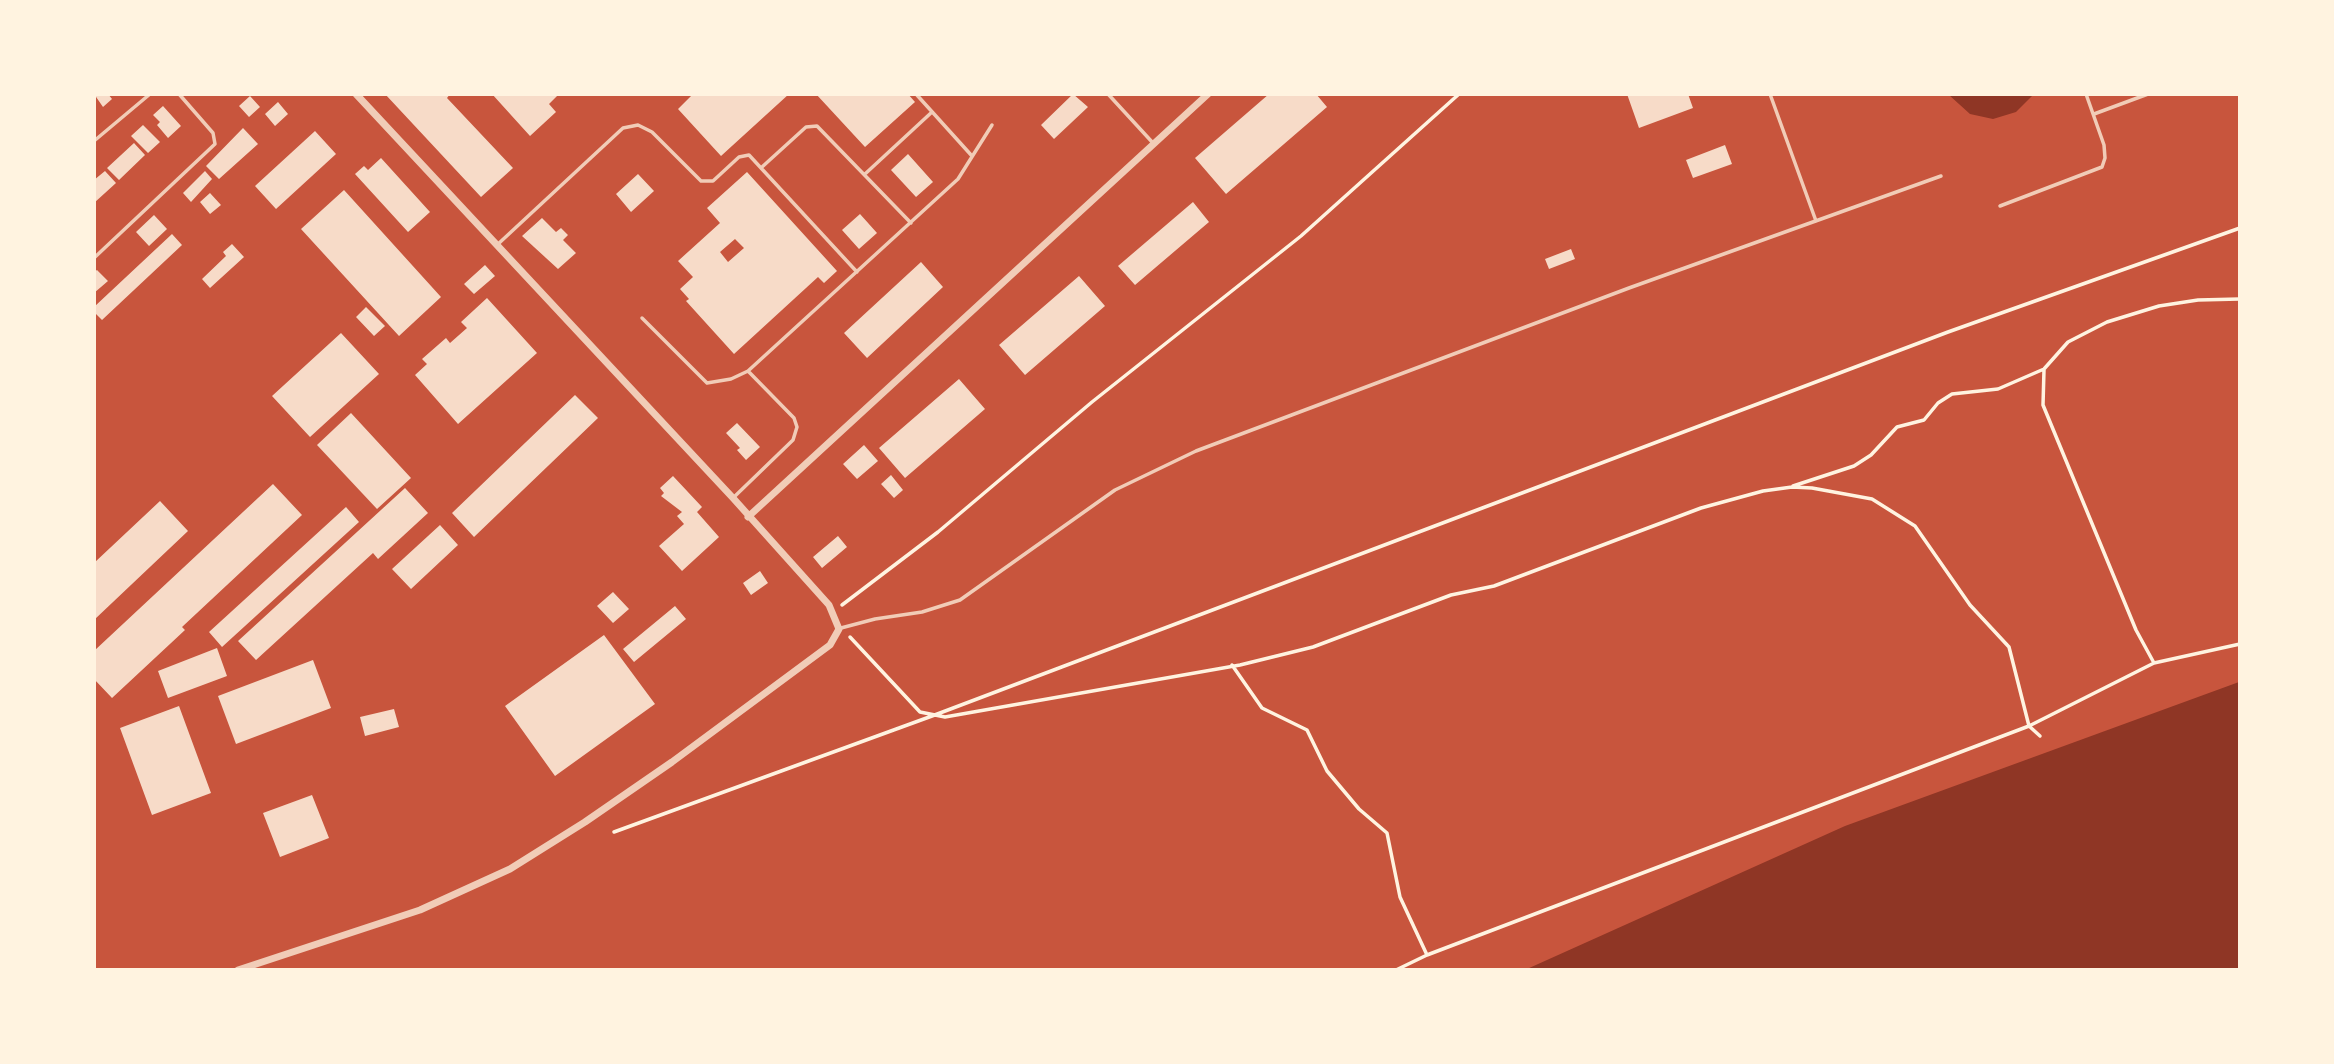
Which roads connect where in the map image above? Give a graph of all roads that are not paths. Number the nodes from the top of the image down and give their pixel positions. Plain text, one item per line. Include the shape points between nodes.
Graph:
1 (150, 94) edge
2 (179, 94) edge
3 (356, 94) edge
4 (916, 94) edge
5 (1108, 94) edge
6 (1208, 94) edge
7 (1770, 94) edge
8 (2086, 94) edge
9 (2148, 94) edge
10 (932, 112) junction
11 (2093, 114) junction
12 (992, 125) dead end
13 (94, 141) edge
14 (1154, 144) junction
15 (972, 156) junction
16 (762, 167) junction
17 (865, 174) junction
18 (1941, 176) dead end
19 (2000, 206) dead end
20 (1816, 221) junction
21 (911, 223) junction
22 (497, 245) junction
23 (94, 258) edge
24 (857, 272) junction
25 (642, 318) dead end
26 (748, 371) junction
27 (733, 498) junction
28 (748, 517) junction
29 (839, 629) junction
30 (238, 970) edge

1 - 13 lane
2 - 23 lane via 213,133 215,144
3 - 22 street
4 - 10 lane
5 - 14 lane
6 - 14 street
7 - 20 lane
8 - 11 lane
9 - 11 lane
10 - 15 lane
10 - 17 lane
11 - 19 lane via 2104,145 2102,167
12 - 15 lane
14 - 28 street
15 - 21 lane via 958,179
16 - 17 lane via 806,127 817,126
16 - 22 lane via 744,154 713,181 701,181 652,132 631,125
16 - 24 lane
17 - 21 lane
18 - 20 lane
20 - 29 lane via 1196,451 1107,495 960,600
21 - 24 lane
22 - 27 street
24 - 26 lane
25 - 26 lane via 707,383
26 - 27 lane via 794,418 797,428 793,440
27 - 28 street
28 - 29 street via 832,612
29 - 30 street via 830,645 672,762 510,869 396,919

